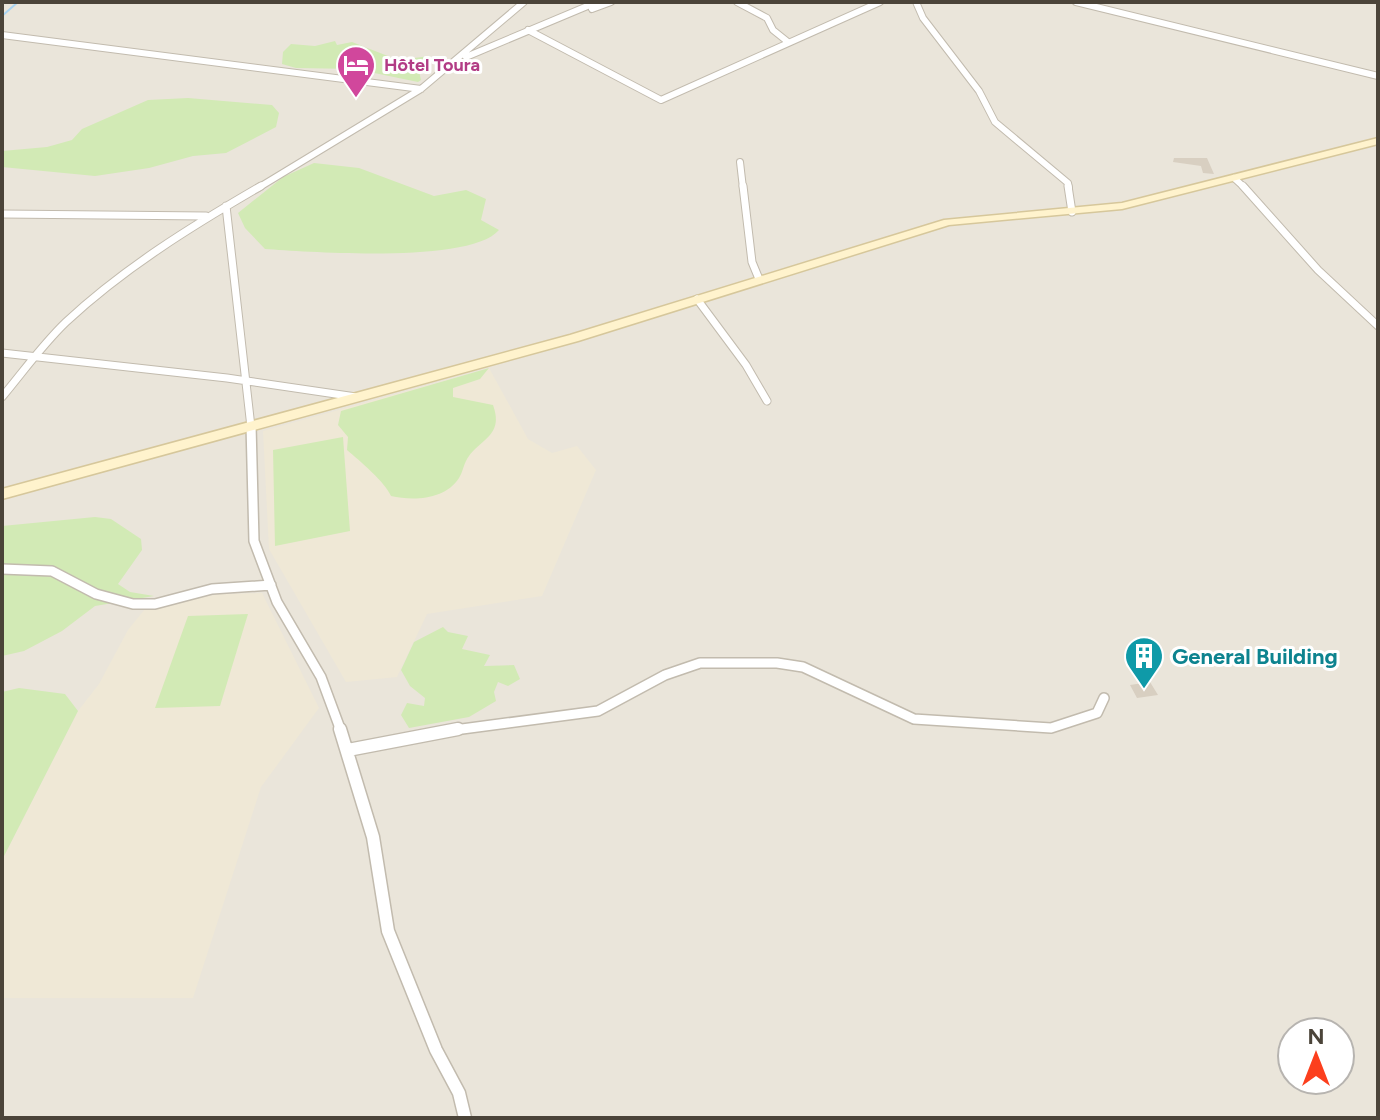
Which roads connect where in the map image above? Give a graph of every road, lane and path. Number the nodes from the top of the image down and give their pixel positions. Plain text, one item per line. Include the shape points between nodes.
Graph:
1 (524, 2) edge
2 (737, 2) edge
3 (880, 2) edge
4 (916, 2) edge
5 (1076, 2) edge
6 (604, 3) edge
7 (530, 31) junction
8 (2, 35) edge
9 (788, 42) junction
10 (460, 60) junction
11 (1378, 76) edge
12 (421, 89) junction
13 (1378, 141) edge
14 (740, 162) dead end
15 (1234, 178) junction
16 (226, 206) junction
17 (1072, 212) junction
18 (2, 214) edge
19 (209, 216) junction
20 (759, 279) junction
21 (697, 299) junction
22 (1378, 326) edge
23 (2, 353) edge
24 (34, 358) junction
25 (246, 381) junction
26 (2, 397) edge
27 (356, 397) junction
28 (767, 401) dead end
29 (250, 428) junction
30 (2, 494) edge
31 (2, 569) edge
32 (271, 585) junction
33 (1104, 698) dead end
34 (348, 750) junction
35 (465, 1118) edge

1 - 10 street
2 - 9 street via 767,18
3 - 9 street
4 - 17 street via 995,122 1068,183
5 - 11 street
6 - 7 street
7 - 9 street via 658,100
7 - 10 street
8 - 12 street
10 - 12 street
12 - 16 street
13 - 15 main road
14 - 20 street via 752,262
15 - 17 main road via 1122,206
15 - 22 street
16 - 19 street
16 - 25 street
17 - 20 main road via 948,222
18 - 19 street
19 - 24 street via 96,296
20 - 21 main road
21 - 27 main road
21 - 28 street
23 - 24 street
24 - 25 street
24 - 26 street
25 - 27 street
25 - 29 street
27 - 29 main road
29 - 30 main road
29 - 32 street via 254,541
31 - 32 street via 52,571 96,594 133,604 155,604 212,589
32 - 34 street via 321,677
33 - 34 street via 1097,713 1051,728 914,719 803,667 700,663 665,675 598,711
34 - 35 street via 373,837 388,931

